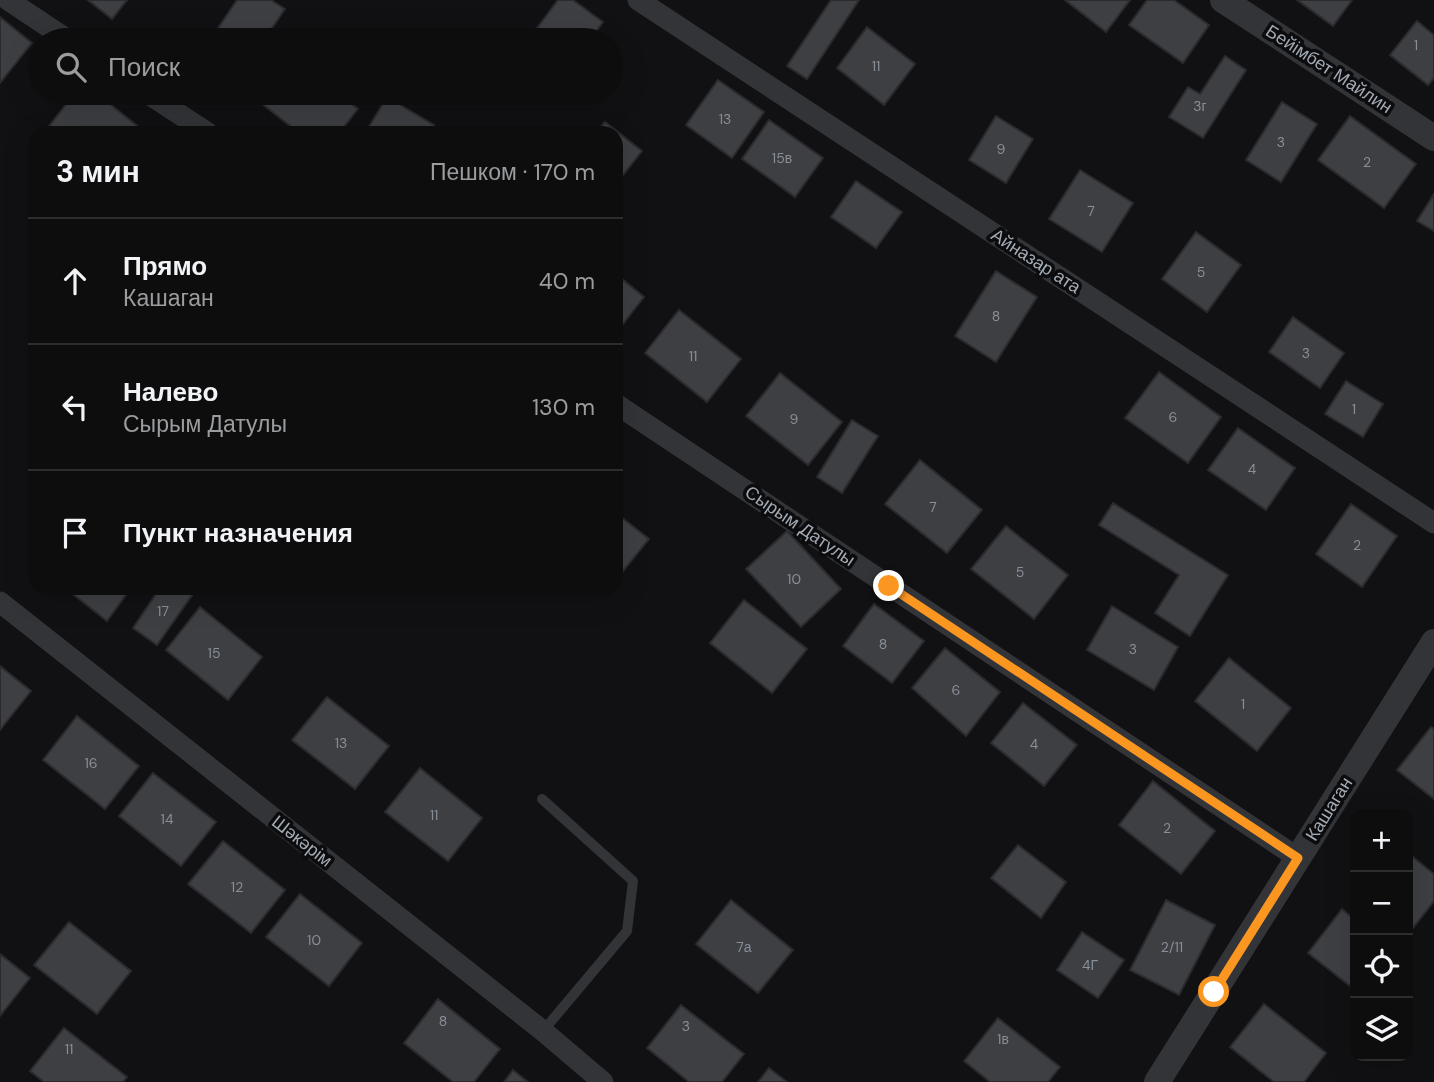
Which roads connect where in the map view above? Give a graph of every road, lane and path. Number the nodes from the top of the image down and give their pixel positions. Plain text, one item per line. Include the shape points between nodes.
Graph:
1 (8, 0) edge
2 (638, 0) edge
3 (1223, 0) edge
4 (50, 28) edge
5 (165, 105) edge
6 (197, 126) edge
7 (1434, 138) edge
8 (623, 409) edge
9 (1434, 523) edge
10 (0, 602) edge
11 (1434, 642) edge
12 (542, 799) dead end
13 (1298, 858) junction
14 (543, 1031) junction
15 (603, 1082) edge
16 (1157, 1082) edge

1 - 4 street
2 - 9 street, Айназар ата
3 - 7 street, Бейімбет Майлин
5 - 6 street
8 - 13 street, Сырым Датулы
10 - 14 street, Шәкәрім
11 - 13 street, Кашаган
12 - 14 lane via 633,881 627,931
13 - 16 street, Кашаган
14 - 15 street, Шәкәрім

